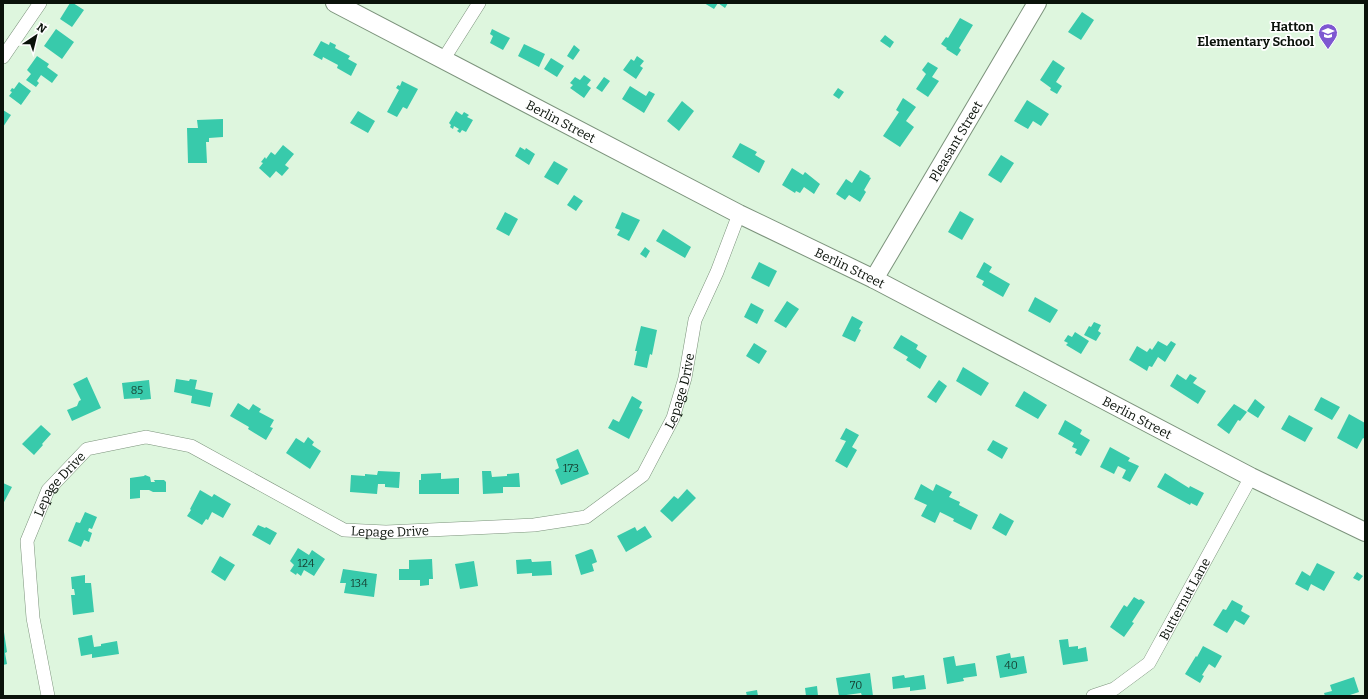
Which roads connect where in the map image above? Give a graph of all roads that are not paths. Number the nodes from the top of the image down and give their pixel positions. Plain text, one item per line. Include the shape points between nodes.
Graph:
1 (40, 3) edge
2 (334, 3) edge
3 (479, 3) edge
4 (1037, 3) edge
5 (3, 56) edge
6 (443, 60) junction
7 (739, 214) junction
8 (874, 280) junction
9 (1251, 477) junction
10 (1365, 532) edge
11 (48, 696) edge
12 (1093, 696) edge

1 - 5 street
2 - 6 main road, Berlin Street
3 - 6 street
4 - 8 main road, Pleasant Street
6 - 7 main road, Berlin Street
7 - 8 main road, Berlin Street
7 - 11 street, Lepage Drive via 695,320 685,378 673,418 643,475 586,517 534,525 386,532 344,530 191,446 146,437 87,449 48,490 27,541 33,618
8 - 9 main road, Berlin Street
9 - 10 main road, Berlin Street
9 - 12 street, Butternut Lane via 1149,663 1114,689

